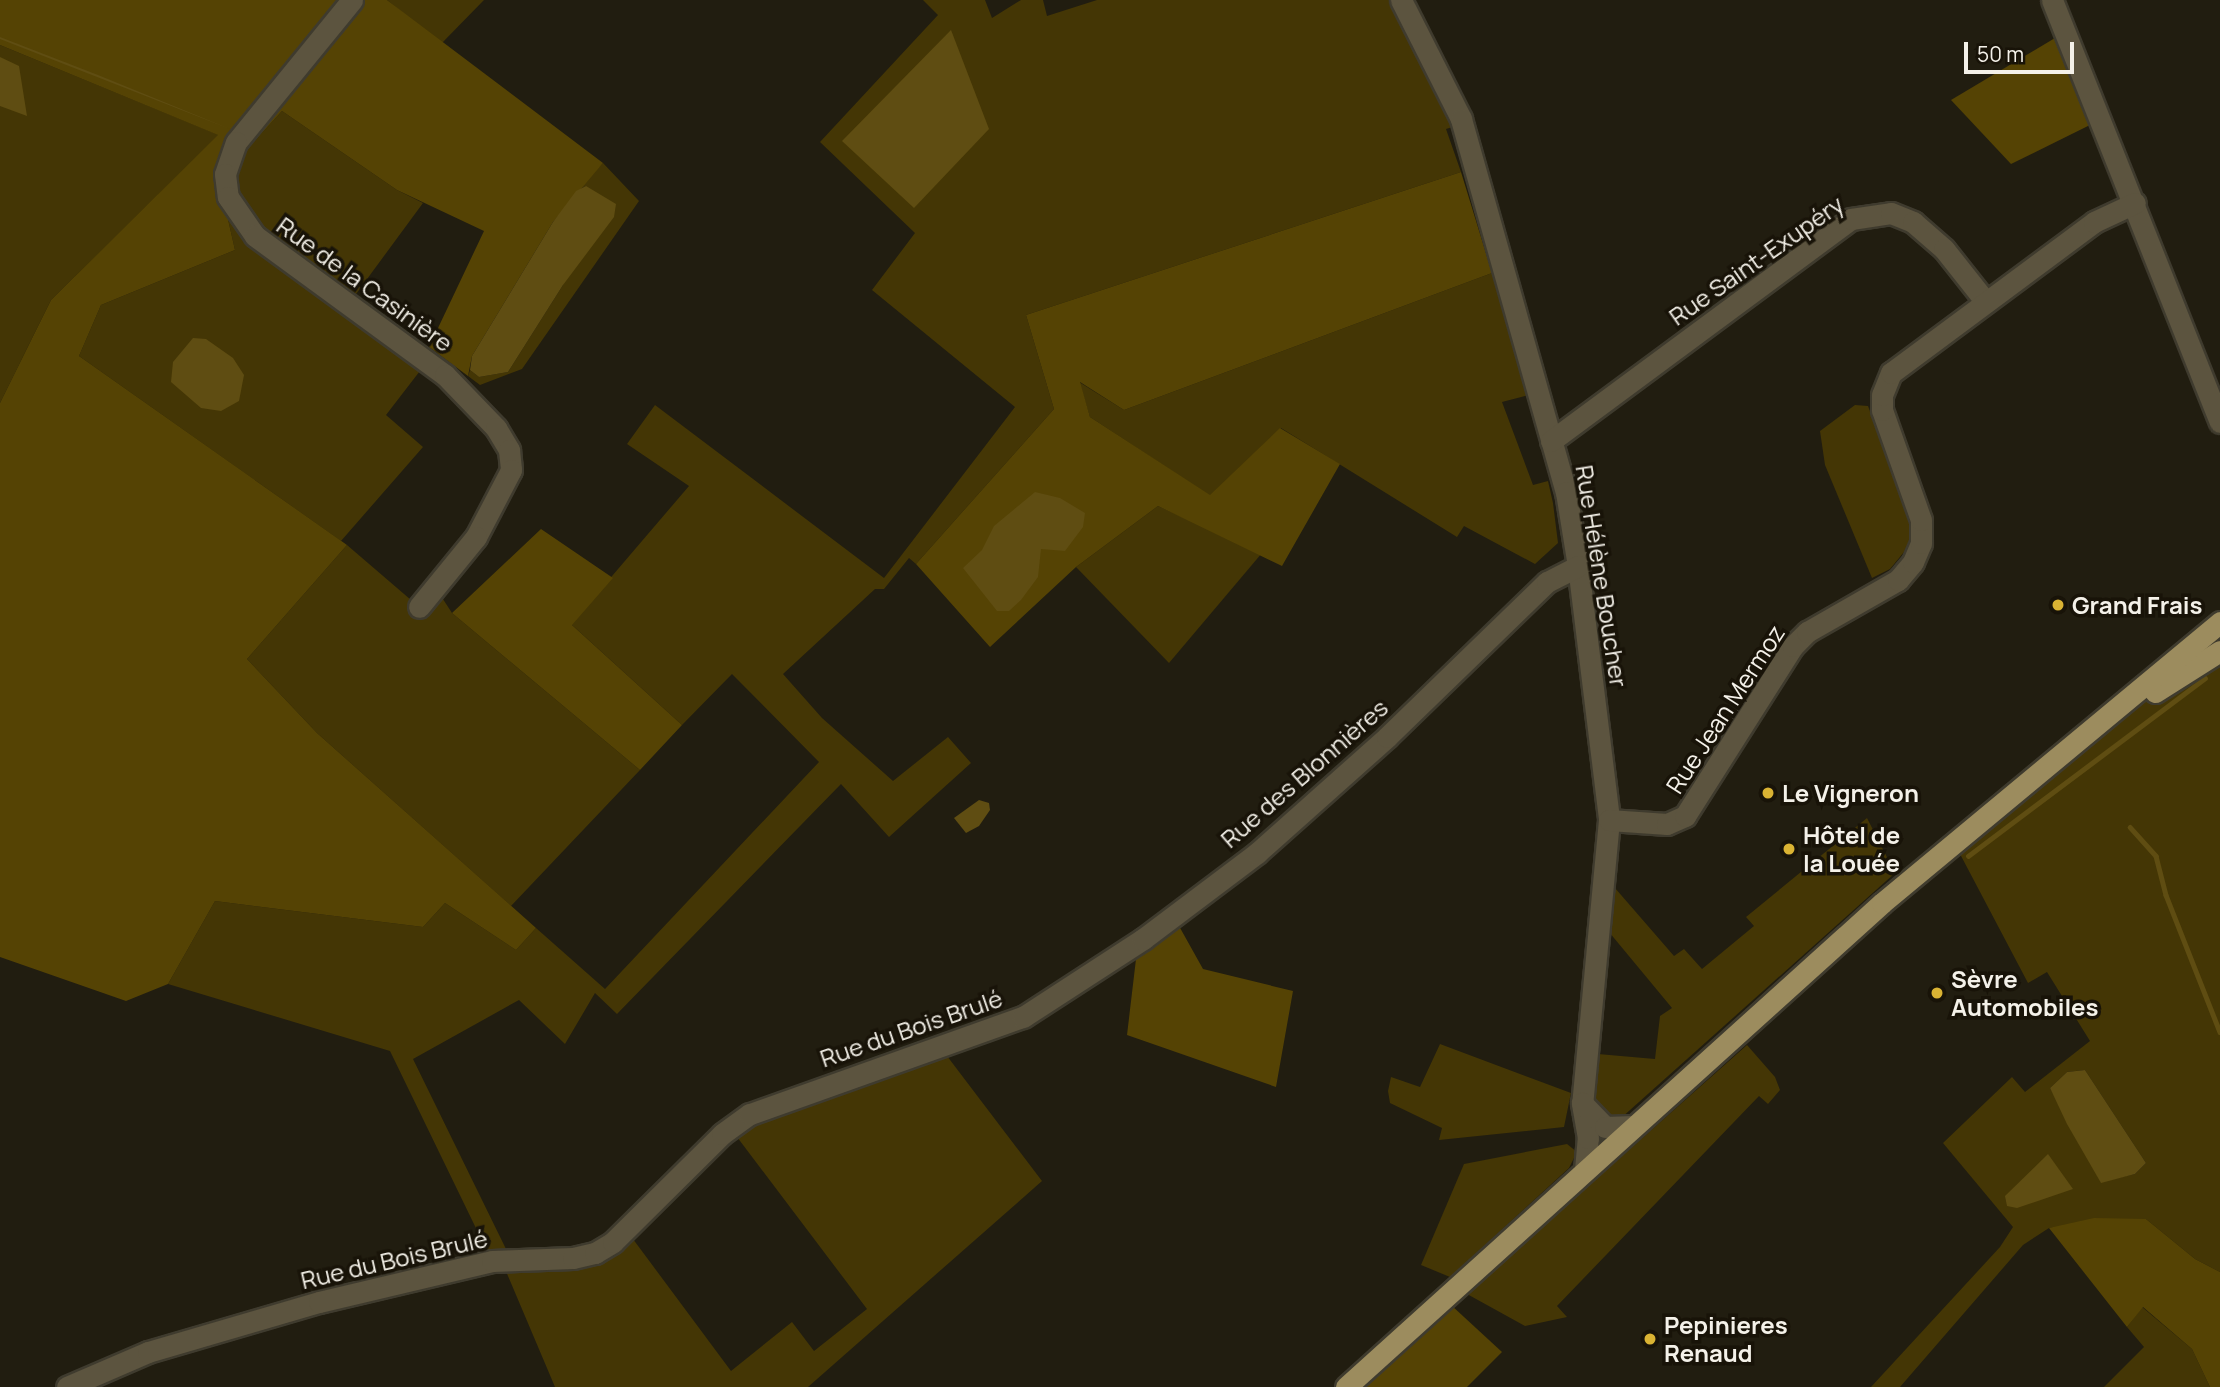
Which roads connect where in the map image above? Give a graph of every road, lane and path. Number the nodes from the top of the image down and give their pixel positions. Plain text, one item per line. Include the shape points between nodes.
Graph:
1 (352, 0) edge
2 (1401, 0) edge
3 (2052, 0) edge
4 (2135, 203) junction
5 (1985, 301) junction
6 (2220, 422) edge
7 (1550, 441) junction
8 (1578, 566) junction
9 (419, 607) dead end
10 (2220, 622) edge
11 (2220, 651) edge
12 (2081, 742) junction
13 (1609, 820) junction
14 (1049, 1001) joint
15 (1582, 1103) junction
16 (1633, 1126) junction
17 (1585, 1170) junction
18 (67, 1387) edge
19 (1346, 1387) edge

1 - 9 street, Rue de la Casinière via 236,142 225,174 228,197 255,236 445,375 496,428 509,450 511,470 476,537
2 - 7 street, Rue Hélène Boucher via 1461,119
3 - 4 street
4 - 5 street, Rue Jean Mermoz via 2094,222
4 - 6 street
5 - 7 street, Rue Saint-Exupéry via 1944,249 1913,222 1891,213 1851,219
5 - 13 street, Rue Jean Mermoz via 1891,373 1882,395 1887,429 1921,520 1921,543 1913,562 1898,580 1807,632 1793,646 1685,816 1667,824
7 - 8 street, Rue Hélène Boucher via 1566,492
8 - 13 street, Rue Hélène Boucher
8 - 14 street, Rue des Blonnières via 1547,582 1387,737 1257,853 1143,939
10 - 12 main road
11 - 12 main road
12 - 16 main road via 1882,903
13 - 15 street, Rue Hélène Boucher
14 - 18 street, Rue du Bois Brulé via 1023,1017 965,1039 750,1114 722,1134 613,1242 594,1253 492,1261 319,1302 148,1352
15 - 16 street via 1605,1127
15 - 17 street, Rue Hélène Boucher via 1588,1138
16 - 17 main road
17 - 19 main road

